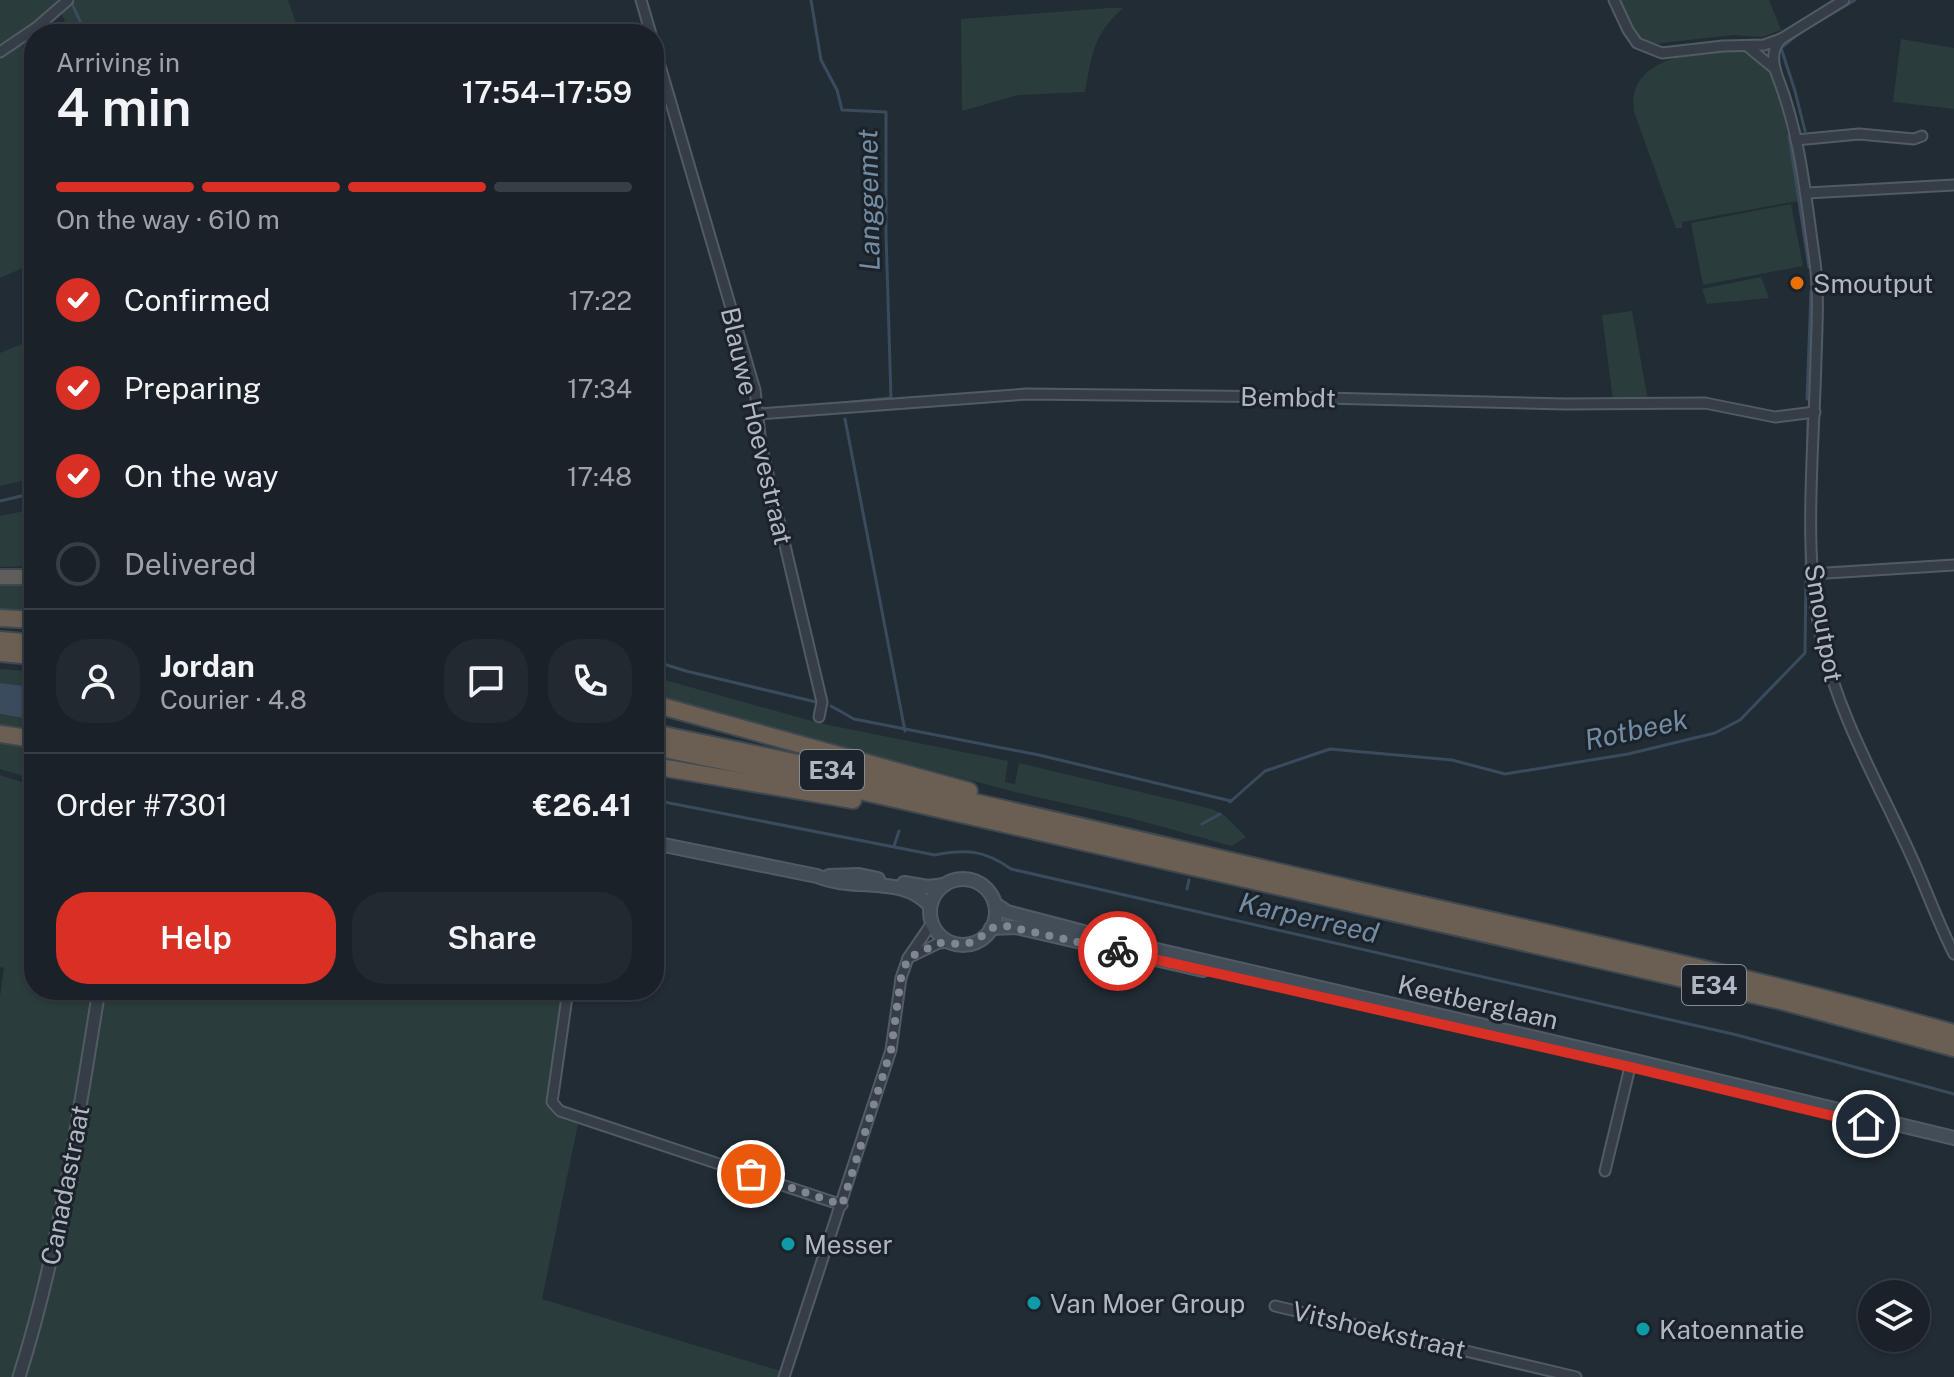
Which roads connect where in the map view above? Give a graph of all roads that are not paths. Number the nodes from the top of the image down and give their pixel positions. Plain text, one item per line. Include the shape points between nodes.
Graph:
1 (68, 0) edge
2 (641, 0) edge
3 (1614, 0) edge
4 (1844, 0) edge
5 (40, 24) edge
6 (648, 24) edge
7 (24, 36) edge
8 (1781, 39) junction
9 (1747, 46) junction
10 (0, 52) edge
11 (1775, 70) junction
12 (664, 79) edge
13 (1922, 136) dead end
14 (1796, 140) junction
15 (1954, 185) edge
16 (1807, 193) junction
17 (1815, 412) junction
18 (759, 414) junction
19 (1954, 565) edge
20 (24, 570) edge
21 (0, 571) edge
22 (1811, 574) junction
23 (0, 577) edge
24 (24, 577) edge
25 (0, 618) edge
26 (24, 619) edge
27 (0, 640) edge
28 (24, 642) edge
29 (0, 653) edge
30 (24, 655) edge
31 (664, 707) edge
32 (819, 717) dead end
33 (0, 734) edge
34 (664, 735) edge
35 (24, 738) edge
36 (664, 749) edge
37 (664, 768) edge
38 (922, 805) junction
39 (1009, 810) junction
40 (664, 845) edge
41 (817, 876) junction
42 (944, 885) junction
43 (995, 904) junction
44 (930, 906) junction
45 (932, 923) junction
46 (991, 928) junction
47 (950, 942) junction
48 (1954, 954) edge
49 (908, 958) junction
50 (97, 1000) edge
51 (567, 1000) edge
52 (1954, 1033) edge
53 (1954, 1048) edge
54 (1630, 1067) junction
55 (1954, 1138) edge
56 (1954, 1145) edge
57 (1605, 1171) dead end
58 (842, 1205) junction
59 (1275, 1306) dead end
60 (19, 1377) edge
61 (784, 1377) edge
62 (1576, 1377) edge

1 - 5 street
2 - 6 street
3 - 9 street via 1640,46 1662,53
4 - 8 street
7 - 10 street
8 - 9 street
8 - 11 street via 1773,55
9 - 11 street, Smoutpot
11 - 14 street, Smoutpot
12 - 18 street, Blauwe Hoevestraat
13 - 14 street via 1842,134
14 - 16 street, Smoutpot
15 - 16 street
16 - 17 street, Smoutpot via 1818,288
17 - 18 street, Bembdt via 1775,417 1705,403 1027,394
17 - 22 street, Smoutpot
18 - 32 street, Blauwe Hoevestraat via 761,444 822,702
19 - 22 street
20 - 21 highway
22 - 48 street, Smoutpot via 1821,639 1841,706
23 - 24 highway
25 - 26 highway
27 - 28 highway
29 - 30 highway
31 - 39 highway via 994,798
33 - 35 highway
34 - 39 highway, E34
36 - 38 highway, E34
37 - 38 highway via 897,808
38 - 53 highway, E34 via 1785,1002
39 - 52 highway, E34 via 1670,961
40 - 41 main road
41 - 42 main road
41 - 44 main road via 833,883 911,891
42 - 43 main road via 974,881
42 - 44 main road
43 - 46 main road
43 - 55 main road, Keetberglaan via 1007,912 1118,941
44 - 45 main road
45 - 47 main road
45 - 49 street
46 - 47 main road via 975,942
46 - 54 main road, Keetberglaan via 1016,927
47 - 49 street
49 - 58 street via 891,1050
50 - 60 street, Canadastraat via 59,1228
51 - 58 street via 552,1102 560,1111
54 - 56 main road, Keetberglaan
54 - 57 street
58 - 61 street
59 - 62 street, Vitshoekstraat

